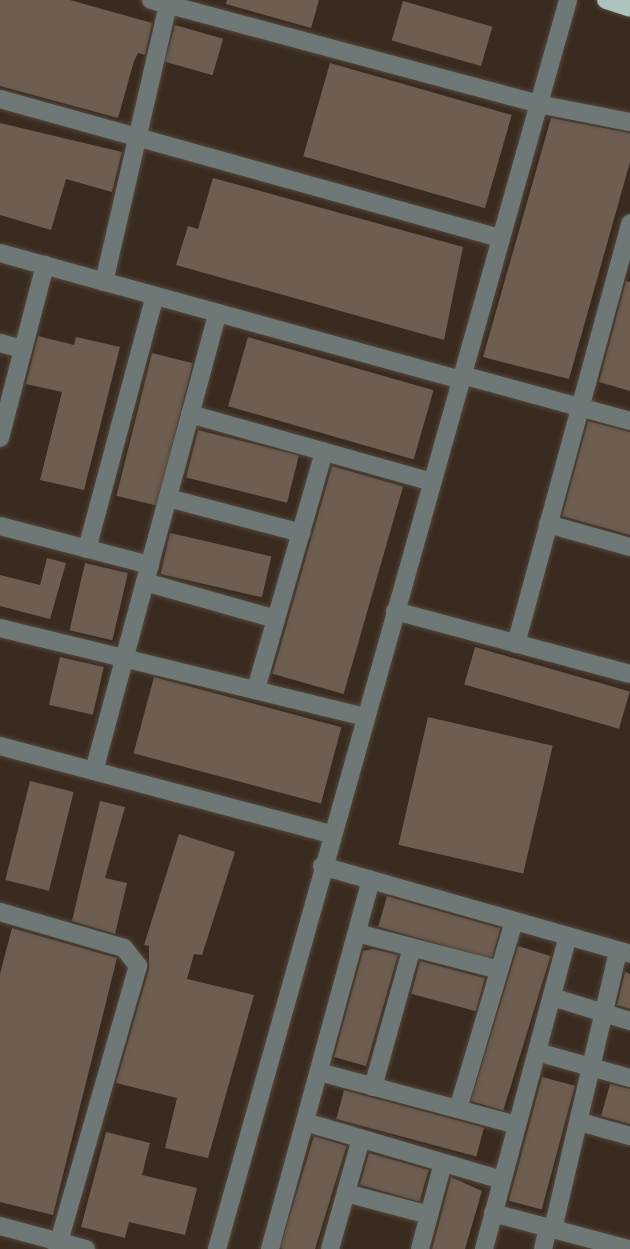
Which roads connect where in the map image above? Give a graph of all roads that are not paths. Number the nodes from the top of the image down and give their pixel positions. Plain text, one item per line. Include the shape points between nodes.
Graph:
1 (568, 0) edge
2 (606, 0) edge
3 (160, 2) edge
4 (630, 8) edge
5 (0, 99) edge
6 (538, 104) junction
7 (630, 122) edge
8 (138, 137) junction
9 (630, 223) edge
10 (500, 238) junction
11 (0, 253) edge
12 (45, 265) junction
13 (104, 282) junction
14 (155, 296) junction
15 (218, 313) junction
16 (0, 343) edge
17 (23, 349) junction
18 (461, 378) junction
19 (579, 407) junction
20 (190, 414) junction
21 (630, 421) edge
22 (0, 438) edge
23 (324, 452) junction
24 (432, 482) junction
25 (168, 498) junction
26 (548, 524) junction
27 (0, 526) edge
28 (301, 533) junction
29 (630, 547) edge
30 (88, 549) junction
31 (147, 574) junction
32 (395, 611) junction
33 (276, 619) junction
34 (0, 628) edge
35 (516, 644) junction
36 (125, 655) junction
37 (630, 674) edge
38 (256, 689) junction
39 (365, 717) junction
40 (0, 746) edge
41 (94, 771) junction
42 (331, 834) junction
43 (323, 866) junction
44 (371, 880) junction
45 (0, 912) edge
46 (514, 921) junction
47 (357, 933) junction
48 (568, 936) junction
49 (412, 947) junction
50 (624, 953) edge
51 (499, 970) junction
52 (552, 998) junction
53 (602, 1013) junction
54 (630, 1021) edge
55 (537, 1052) junction
56 (593, 1068) junction
57 (318, 1072) junction
58 (630, 1078) edge
59 (373, 1087) junction
60 (458, 1109) junction
61 (305, 1122) junction
62 (580, 1122) junction
63 (517, 1125) junction
64 (630, 1136) edge
65 (361, 1139) junction
66 (443, 1163) junction
67 (502, 1180) junction
68 (346, 1193) junction
69 (493, 1213) junction
70 (429, 1215) junction
71 (0, 1226) edge
72 (551, 1228) junction
73 (58, 1245) edge
74 (86, 1249) edge
75 (217, 1249) edge
76 (270, 1249) edge
77 (330, 1249) edge
78 (420, 1249) edge
79 (484, 1249) edge
80 (543, 1249) edge
81 (628, 1249) edge

1 - 6 street
2 - 4 main road
3 - 6 street
3 - 8 street
5 - 8 street
6 - 7 street
6 - 10 street
8 - 10 street
8 - 13 street
9 - 19 street
10 - 18 street
11 - 12 street
12 - 13 street
12 - 17 street
13 - 14 street
14 - 15 street
14 - 30 street
15 - 18 street
15 - 20 street
16 - 17 street
17 - 22 street
18 - 19 street
18 - 24 street
19 - 21 street
19 - 26 street
20 - 23 street
20 - 25 street
23 - 24 street
23 - 28 street
24 - 32 street
25 - 28 street
25 - 31 street
26 - 29 street
26 - 35 street
27 - 30 street
28 - 33 street
30 - 31 street
31 - 33 street
31 - 36 street
32 - 35 street
32 - 39 street
33 - 38 street
34 - 36 street
35 - 37 street
36 - 38 street
36 - 41 street
38 - 39 street
39 - 42 street
40 - 41 street
41 - 42 street
42 - 43 street
43 - 44 street
43 - 75 street
44 - 46 street
44 - 47 street
45 - 73 street via 124,948 138,966
46 - 48 street
46 - 51 street
47 - 49 street
47 - 57 street
48 - 50 street
48 - 52 street
49 - 51 street
49 - 59 street
50 - 53 street
51 - 60 street
52 - 53 street
52 - 55 street
53 - 54 street
53 - 56 street
55 - 56 street
55 - 63 street
56 - 58 street
56 - 62 street
57 - 59 street
57 - 61 street
59 - 60 street
60 - 63 street
61 - 65 street
61 - 76 street
62 - 64 street
62 - 72 street
63 - 67 street
65 - 66 street
65 - 68 street
66 - 67 street
66 - 70 street
67 - 69 street
68 - 70 street
68 - 77 street
69 - 72 street
69 - 79 street
70 - 78 street
71 - 73 street
72 - 80 street
72 - 81 street
73 - 74 street

